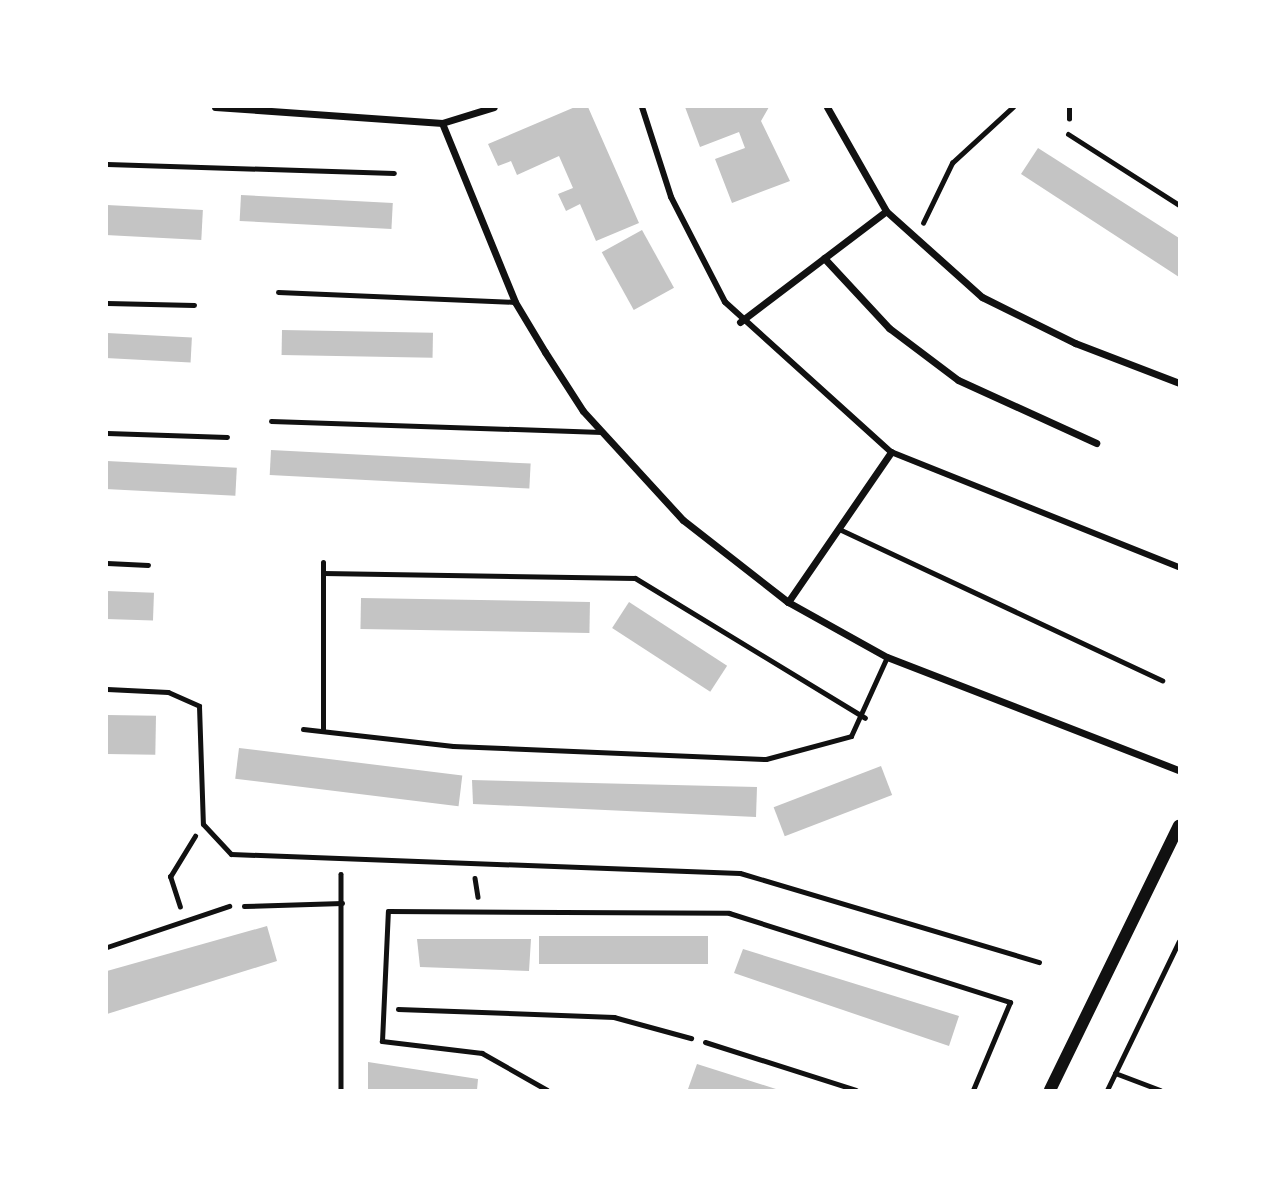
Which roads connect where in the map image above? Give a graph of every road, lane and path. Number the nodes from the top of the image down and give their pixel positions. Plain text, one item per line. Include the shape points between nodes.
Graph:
1 (215, 107) edge
2 (494, 107) edge
3 (642, 107) edge
4 (827, 107) edge
5 (1013, 107) edge
6 (442, 123) junction
7 (1068, 134) dead end
8 (107, 164) edge
9 (394, 173) dead end
10 (1179, 205) edge
11 (886, 211) junction
12 (915, 240) junction
13 (824, 258) junction
14 (278, 292) dead end
15 (515, 302) junction
16 (107, 303) edge
17 (194, 305) dead end
18 (740, 322) junction
19 (1179, 383) edge
20 (271, 421) dead end
21 (602, 432) junction
22 (107, 433) edge
23 (227, 438) dead end
24 (1097, 443) dead end
25 (891, 452) junction
26 (839, 529) junction
27 (323, 562) dead end
28 (107, 563) edge
29 (148, 565) dead end
30 (1179, 567) edge
31 (323, 573) junction
32 (789, 602) junction
33 (887, 657) junction
34 (1162, 680) dead end
35 (107, 689) edge
36 (864, 718) junction
37 (303, 729) dead end
38 (323, 731) junction
39 (1179, 771) edge
40 (203, 824) junction
41 (1179, 826) edge
42 (341, 859) junction
43 (474, 864) junction
44 (342, 903) junction
45 (229, 906) joint
46 (479, 912) junction
47 (184, 921) junction
48 (1179, 941) edge
49 (107, 947) edge
50 (1039, 962) dead end
51 (383, 1009) junction
52 (705, 1042) joint
53 (1115, 1073) junction
54 (341, 1090) edge
55 (547, 1090) edge
56 (856, 1090) edge
57 (973, 1090) edge
58 (1051, 1090) edge
59 (1107, 1090) edge
60 (1160, 1090) edge

1 - 6 street
2 - 6 street
3 - 18 street via 671,197
4 - 11 street
5 - 12 path via 952,163
6 - 15 street
7 - 10 lane
8 - 9 lane
11 - 12 street
11 - 13 street
12 - 19 street via 982,297 1075,343
13 - 18 street
13 - 24 street via 889,328 958,380
14 - 15 lane
15 - 21 street
16 - 17 lane
18 - 25 street
20 - 21 lane
21 - 32 street via 683,520
22 - 23 lane
25 - 26 street
25 - 30 street
26 - 32 street
26 - 34 lane
27 - 31 lane
28 - 29 lane
31 - 36 lane via 635,578
31 - 38 lane
32 - 33 street
33 - 36 lane
33 - 39 street
35 - 40 lane via 168,692 199,706
36 - 38 lane via 834,746 766,759 453,746
37 - 38 lane
40 - 42 lane via 231,854
40 - 47 path via 170,877
41 - 58 street
42 - 43 lane
42 - 44 path
43 - 46 path
43 - 50 lane via 740,873
44 - 45 path
44 - 54 path
45 - 47 lane
46 - 51 lane via 388,911
46 - 57 lane via 729,914 1010,1002
47 - 49 lane
48 - 53 lane
51 - 52 path via 614,1017
51 - 55 lane via 382,1041 482,1053
52 - 56 lane
53 - 59 lane
53 - 60 lane

